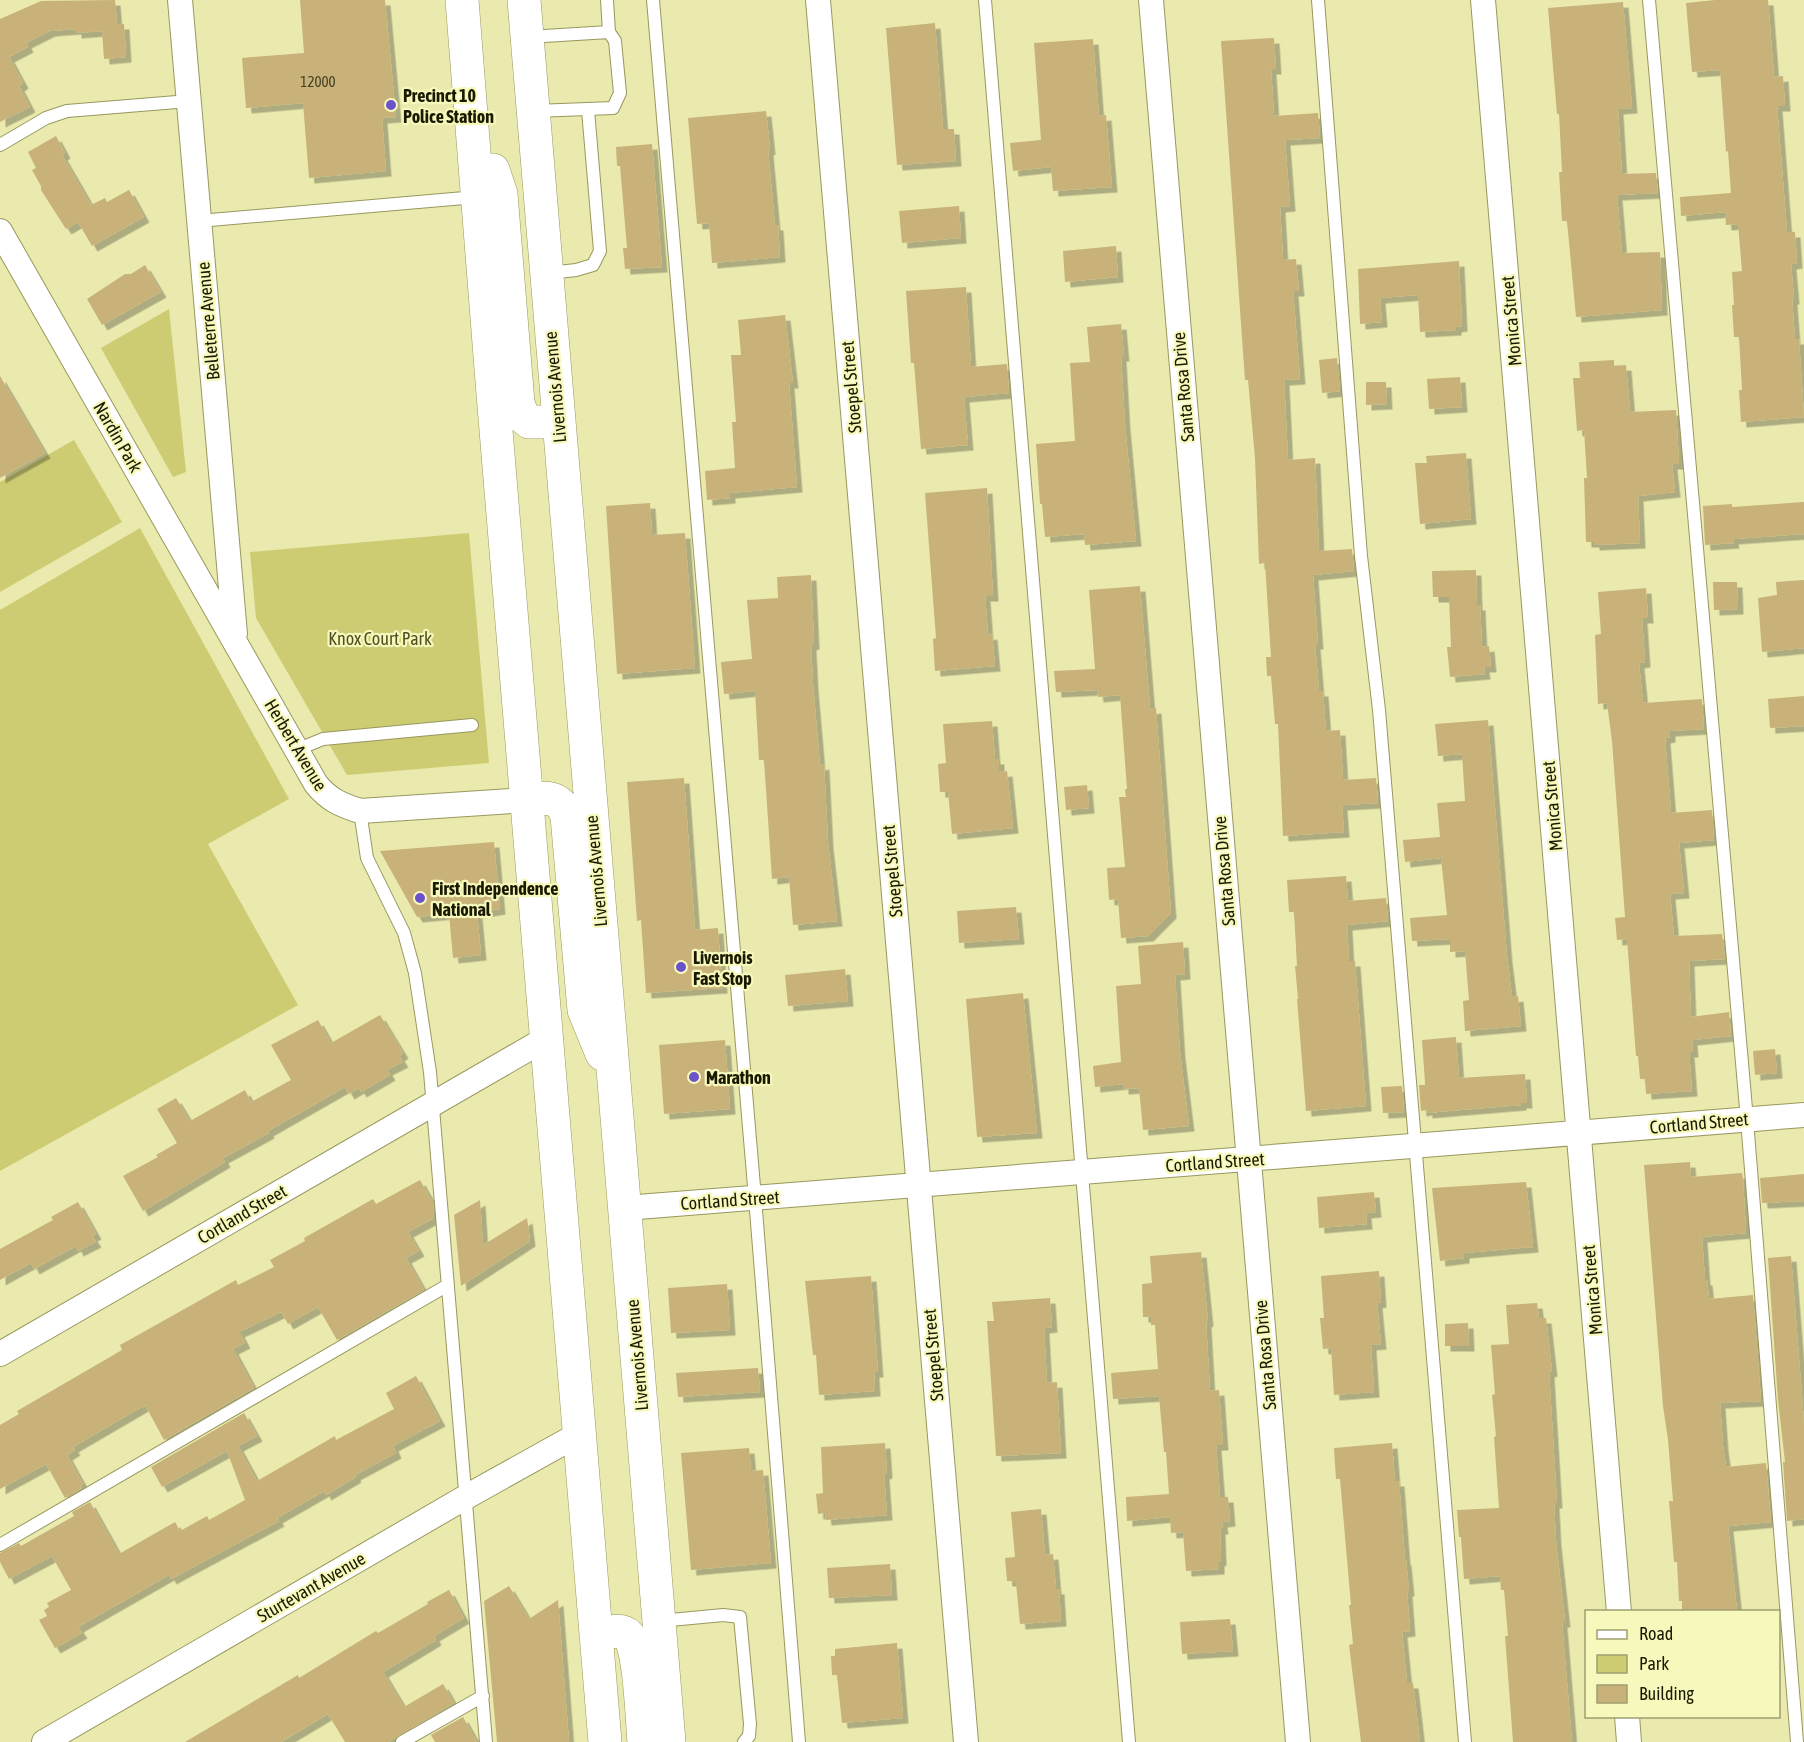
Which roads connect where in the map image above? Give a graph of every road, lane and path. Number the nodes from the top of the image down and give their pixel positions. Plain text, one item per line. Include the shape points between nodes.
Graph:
1 (180, 0) edge
2 (462, 0) edge
3 (524, 0) edge
4 (607, 0) edge
5 (652, 0) edge
6 (818, 0) edge
7 (985, 0) edge
8 (1151, 0) edge
9 (1318, 0) edge
10 (1484, 0) edge
11 (1649, 0) edge
12 (609, 32) junction
13 (527, 37) junction
14 (189, 101) junction
15 (588, 110) junction
16 (533, 111) junction
17 (0, 145) edge
18 (489, 196) junction
19 (199, 221) junction
20 (0, 231) edge
21 (546, 274) junction
22 (558, 422) junction
23 (236, 643) junction
24 (472, 725) dead end
25 (296, 750) junction
26 (527, 800) junction
27 (360, 811) junction
28 (547, 1038) junction
29 (614, 1085) junction
30 (432, 1104) junction
31 (1804, 1115) edge
32 (1747, 1120) junction
33 (1579, 1133) junction
34 (1415, 1146) junction
35 (1248, 1160) junction
36 (1083, 1173) junction
37 (919, 1185) junction
38 (755, 1198) junction
39 (625, 1208) junction
40 (448, 1285) junction
41 (0, 1354) edge
42 (579, 1434) junction
43 (466, 1497) junction
44 (0, 1545) edge
45 (1618, 1610) edge
46 (633, 1628) junction
47 (483, 1696) junction
48 (1627, 1718) edge
49 (44, 1742) edge
50 (402, 1742) edge
51 (486, 1742) edge
52 (605, 1742) edge
53 (644, 1742) edge
54 (669, 1742) edge
55 (744, 1742) edge
56 (799, 1742) edge
57 (966, 1742) edge
58 (1129, 1742) edge
59 (1298, 1742) edge
60 (1465, 1742) edge
61 (1629, 1742) edge
62 (1797, 1742) edge

1 - 14 street, Belleterre Avenue
2 - 18 main road, Livernois Avenue via 469,91
3 - 13 main road, Livernois Avenue
4 - 12 lane
5 - 38 lane
6 - 37 street, Stoepel Street
7 - 36 lane
8 - 35 street, Santa Rosa Drive
9 - 34 lane via 1361,556
10 - 33 street, Monica Street
11 - 32 lane
12 - 13 lane
12 - 15 lane via 615,41 620,93 613,108
13 - 16 main road, Livernois Avenue
14 - 17 lane via 67,111 46,118
14 - 19 street, Belleterre Avenue
15 - 16 lane
15 - 21 lane via 600,251 593,265
16 - 21 main road, Livernois Avenue
18 - 19 lane
18 - 22 main road via 518,403 529,422
18 - 26 main road, Livernois Avenue
19 - 23 street, Belleterre Avenue
20 - 23 street, Nardin Park
21 - 22 main road, Livernois Avenue
22 - 29 main road, Livernois Avenue
23 - 25 street, Herbert Avenue
24 - 25 lane via 323,739
25 - 27 street, Herbert Avenue via 326,796
26 - 27 street, Herbert Avenue
26 - 28 main road, Livernois Avenue
26 - 29 main road via 549,797 561,804 567,816 584,1010
27 - 30 lane via 368,858 404,933 415,973
28 - 30 street, Cortland Street
28 - 42 main road, Livernois Avenue
29 - 39 main road, Livernois Avenue
30 - 40 lane
30 - 41 street, Cortland Street
31 - 32 street, Cortland Street
32 - 33 street, Cortland Street
32 - 62 lane
33 - 34 street, Cortland Street
33 - 45 street, Monica Street
34 - 35 street, Cortland Street
34 - 60 lane
35 - 36 street, Cortland Street
35 - 59 street, Santa Rosa Drive
36 - 37 street, Cortland Street
36 - 58 lane
37 - 38 street, Cortland Street
37 - 57 street, Stoepel Street
38 - 39 street, Cortland Street
38 - 56 lane
39 - 46 main road, Livernois Avenue
40 - 43 lane
40 - 44 lane
42 - 43 street, Sturtevant Avenue
42 - 46 main road, Livernois Avenue
43 - 47 lane
43 - 49 street, Sturtevant Avenue
46 - 52 main road, Livernois Avenue
46 - 53 main road
46 - 54 main road, Livernois Avenue
46 - 55 lane via 723,1615 740,1617 750,1724
47 - 50 lane
47 - 51 lane
48 - 61 street

